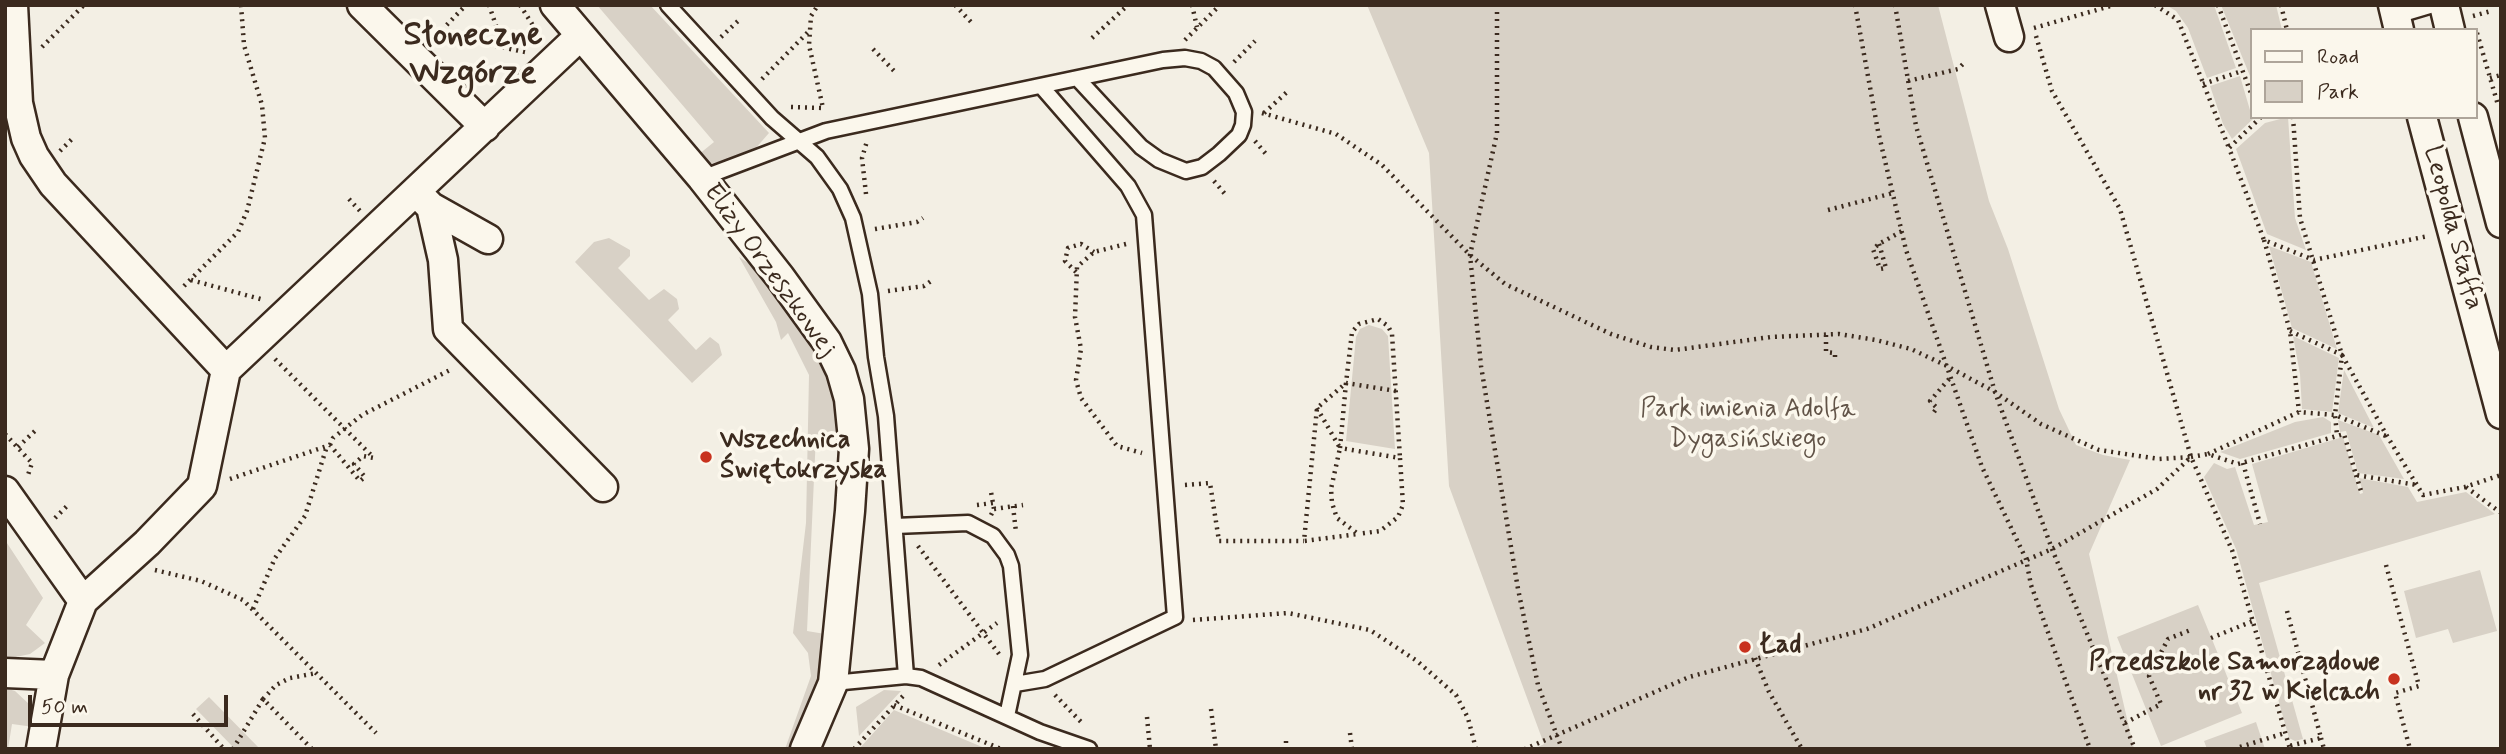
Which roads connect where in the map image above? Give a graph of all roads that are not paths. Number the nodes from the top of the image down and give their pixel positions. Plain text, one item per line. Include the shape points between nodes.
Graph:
1 (13, 5) edge
2 (362, 5) edge
3 (555, 5) edge
4 (667, 5) edge
5 (2000, 5) edge
6 (2433, 5) edge
7 (2444, 5) edge
8 (2396, 17) edge
9 (2461, 23) edge
10 (2022, 33) road end
11 (580, 36) junction
12 (1079, 79) junction
13 (1041, 86) junction
14 (2423, 119) edge
15 (2474, 119) edge
16 (485, 127) junction
17 (800, 141) junction
18 (702, 178) junction
19 (424, 199) junction
20 (2501, 223) edge
21 (488, 239) dead end
22 (226, 370) junction
23 (2496, 379) edge
24 (2501, 414) edge
25 (603, 486) dead end
26 (5, 491) edge
27 (899, 526) junction
28 (83, 601) junction
29 (5, 673) edge
30 (54, 675) junction
31 (906, 676) junction
32 (834, 683) junction
33 (1015, 684) junction
34 (1007, 716) junction
35 (41, 749) edge
36 (805, 749) edge
37 (1089, 749) edge

1 - 22 street via 18,103 34,156 53,184
2 - 16 street
3 - 11 street, Elizy Orzeszkowej
4 - 17 lane via 772,118
5 - 10 street
6 - 8 lane
7 - 9 street
11 - 16 street
11 - 18 street, Elizy Orzeszkowej
12 - 12 lane via 1164,60 1201,61 1236,93 1244,112 1243,125 1230,146 1202,167 1186,171 1141,146
12 - 13 lane
13 - 17 lane via 826,131
13 - 33 lane via 1128,186 1144,215 1175,617 1045,679
14 - 23 street, Leopolda Staffa
15 - 20 street, Leopolda Staffa
16 - 19 street
17 - 18 lane
17 - 27 lane via 826,168 853,218 870,293
18 - 32 street, Elizy Orzeszkowej via 827,342 849,399 854,449
19 - 21 street
19 - 22 street via 293,307
19 - 25 street via 444,271 448,329
22 - 28 street via 202,486
23 - 24 street, Leopolda Staffa
26 - 28 street
27 - 31 lane
27 - 33 lane via 968,523 1001,545 1011,566 1020,664
28 - 30 street
29 - 30 street
30 - 35 street
31 - 32 lane
31 - 34 lane via 921,678
32 - 36 street, Elizy Orzeszkowej
33 - 34 lane
34 - 37 lane

